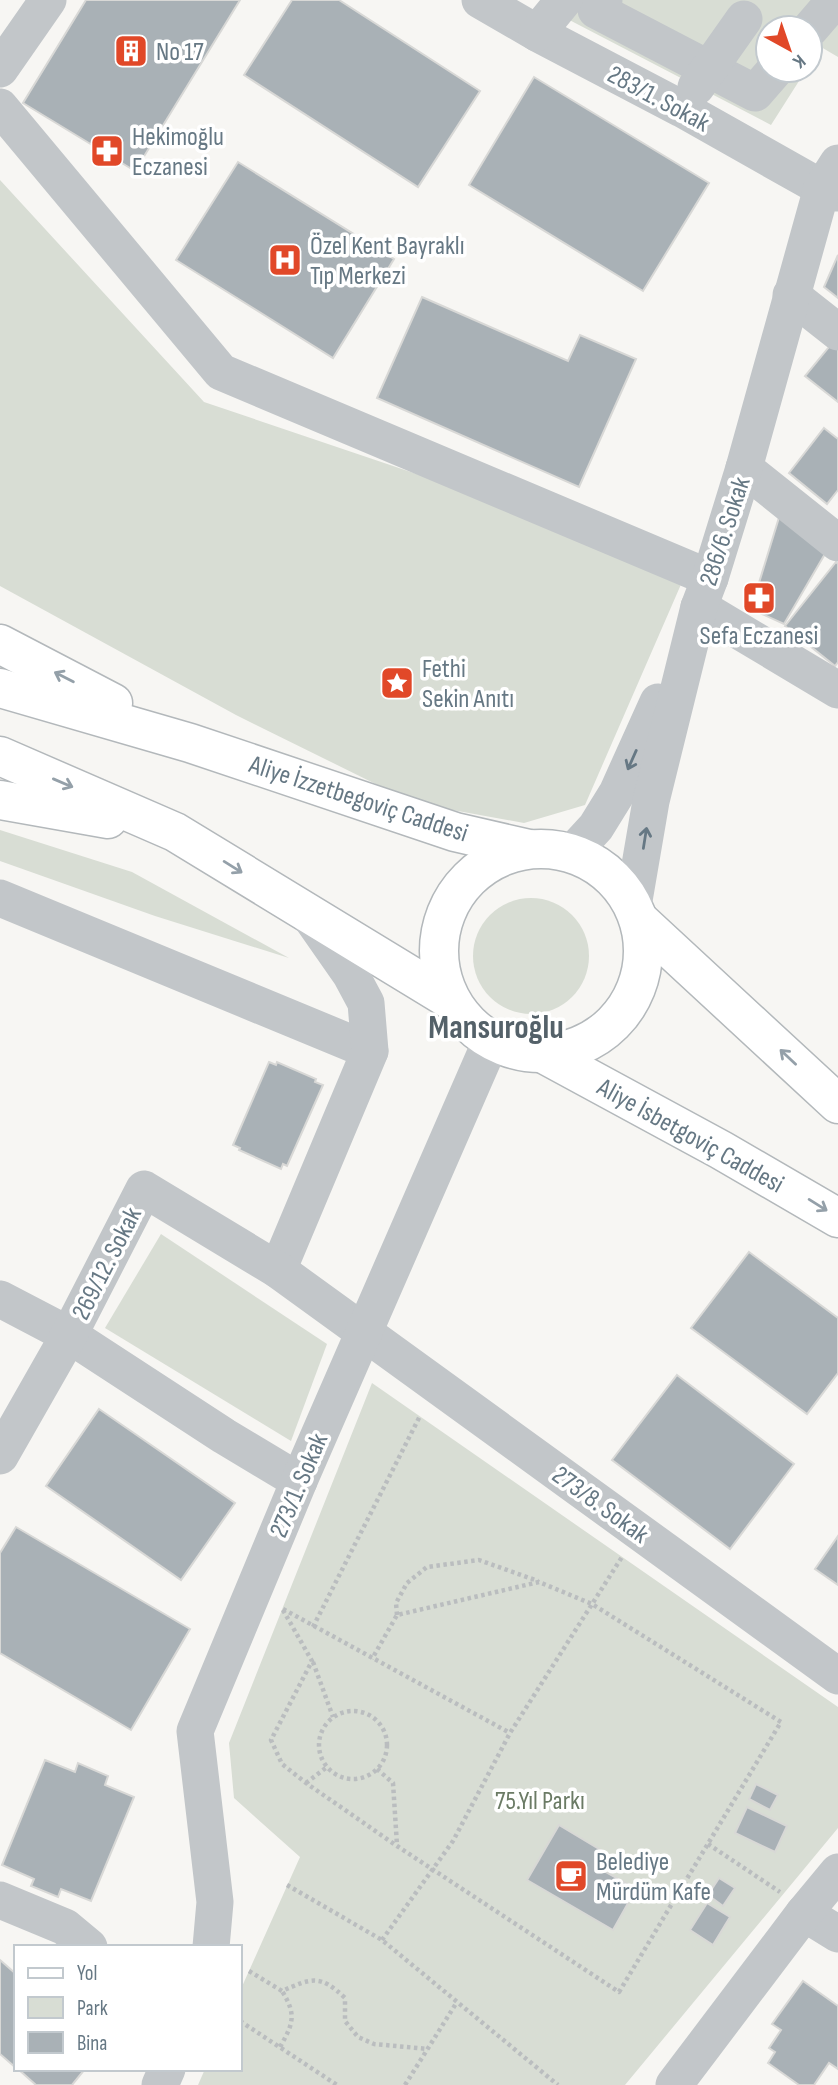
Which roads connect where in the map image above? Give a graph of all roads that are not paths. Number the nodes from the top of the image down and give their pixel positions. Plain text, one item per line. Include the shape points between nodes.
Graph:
1 (48, 0) edge
2 (480, 0) edge
3 (564, 0) edge
4 (604, 0) edge
5 (744, 19) dead end
6 (537, 33) junction
7 (0, 69) edge
8 (708, 69) junction
9 (763, 84) edge
10 (0, 107) edge
11 (682, 109) junction
12 (833, 182) edge
13 (791, 295) junction
14 (838, 332) edge
15 (744, 468) junction
16 (838, 543) edge
17 (704, 593) junction
18 (0, 644) edge
19 (0, 688) edge
20 (838, 690) edge
21 (190, 743) junction
22 (0, 756) edge
23 (0, 800) edge
24 (175, 832) junction
25 (529, 849) junction
26 (573, 852) junction
27 (0, 898) edge
28 (307, 912) junction
29 (636, 913) junction
30 (450, 999) junction
31 (491, 1041) junction
32 (370, 1051) junction
33 (544, 1054) junction
34 (838, 1104) edge
35 (838, 1218) edge
36 (278, 1270) junction
37 (0, 1299) edge
38 (364, 1332) junction
39 (69, 1335) junction
40 (0, 1455) edge
41 (299, 1481) junction
42 (838, 1676) edge
43 (838, 1872) edge
44 (0, 1900) edge
45 (794, 1903) junction
46 (838, 1934) edge
47 (87, 1945) edge
48 (212, 1945) edge
49 (674, 2085) edge

1 - 7 street
2 - 6 street, 283/1. Sokak
3 - 6 street
4 - 8 street via 596,10
5 - 8 street
6 - 11 street, 283/1. Sokak
8 - 9 street via 755,93
8 - 11 street
10 - 17 street via 221,372
11 - 12 street, 283/1. Sokak
12 - 13 street, 286/6. Sokak
13 - 14 street
13 - 15 street, 286/6. Sokak
15 - 16 street
15 - 17 street, 286/6. Sokak
17 - 20 street
17 -> 26 street via 617,793
29 -> 17 street, 286/6. Sokak via 651,801
21 -> 18 main road
19 - 21 main road
21 - 25 main road, Aliye İzzetbegoviç Caddesi via 455,832
22 -> 24 main road
23 - 24 main road
24 -> 28 main road
25 - 26 main road
25 - 30 main road via 502,856 477,871 444,916 438,944 440,972
26 - 29 main road via 619,883
27 - 32 street
28 - 30 main road
28 - 32 street via 366,1003
29 - 33 main road via 645,932 643,964 636,991 621,1016 573,1049
34 -> 29 main road
30 - 31 main road via 467,1023
31 - 33 main road via 516,1051
31 - 38 street, 273/1. Sokak
32 - 36 street
33 -> 35 main road, Aliye İsbetgoviç Caddesi
36 - 38 street, 269/12. Sokak
36 - 39 street, 269/12. Sokak via 144,1189
37 - 39 street
38 - 41 street, 273/1. Sokak
38 - 42 street, 273/8. Sokak
39 - 40 street, 269/12. Sokak
39 - 41 street
41 - 48 street, 273/1. Sokak via 195,1731 215,1902
43 - 45 street
44 - 47 street via 65,1927
45 - 46 street
45 - 49 street

